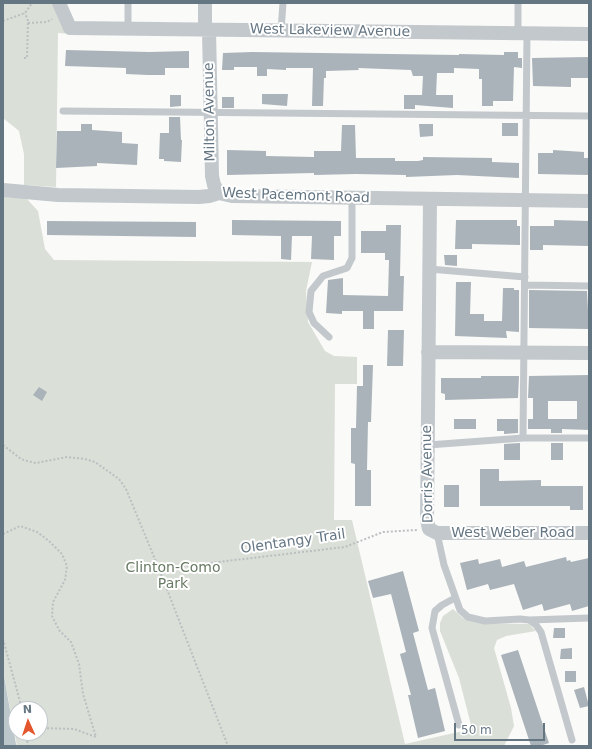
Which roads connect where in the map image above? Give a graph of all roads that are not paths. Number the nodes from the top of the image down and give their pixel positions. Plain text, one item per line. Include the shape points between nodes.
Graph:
1 (59, 3) edge
2 (128, 3) edge
3 (205, 3) edge
4 (283, 3) edge
5 (518, 3) edge
6 (128, 29) junction
7 (207, 30) junction
8 (281, 30) junction
9 (522, 33) junction
10 (589, 34) edge
11 (63, 111) dead end
12 (210, 112) junction
13 (526, 116) junction
14 (589, 116) edge
15 (3, 190) edge
16 (219, 193) junction
17 (352, 198) junction
18 (430, 199) junction
19 (525, 200) junction
20 (589, 200) edge
21 (429, 269) junction
22 (525, 277) junction
23 (525, 285) junction
24 (589, 286) edge
25 (329, 337) dead end
26 (428, 352) junction
27 (524, 352) junction
28 (589, 353) edge
29 (523, 438) junction
30 (589, 438) edge
31 (428, 445) junction
32 (432, 529) junction
33 (589, 533) edge
34 (455, 598) junction
35 (589, 618) edge
36 (528, 620) junction
37 (459, 725) dead end
38 (572, 740) dead end

1 - 6 street, West Lakeview Avenue via 70,28
2 - 6 lane
3 - 7 street, Milton Avenue
4 - 8 lane
5 - 9 lane
6 - 7 street, West Lakeview Avenue
7 - 8 street, West Lakeview Avenue
7 - 12 street, Milton Avenue
8 - 9 street, West Lakeview Avenue
9 - 10 street, West Lakeview Avenue
9 - 13 lane
11 - 12 lane
12 - 13 lane
12 - 16 street, Milton Avenue via 212,176
13 - 14 lane
13 - 19 lane
15 - 16 street, West Pacemont Road via 58,195 199,197
16 - 17 street, West Pacemont Road via 232,196
17 - 18 street, West Pacemont Road
17 - 25 lane via 352,258 347,268 323,276 311,291 309,312 314,322
18 - 19 street, West Pacemont Road
18 - 21 street, Dorris Avenue
19 - 20 street, West Pacemont Road
19 - 22 lane
21 - 22 lane
21 - 26 street, Dorris Avenue
22 - 23 lane
23 - 24 lane
23 - 27 lane
26 - 27 street
26 - 31 street, Dorris Avenue
27 - 28 street
27 - 29 lane
29 - 30 lane
29 - 31 lane
31 - 32 street, Dorris Avenue
32 - 33 street, West Weber Road
32 - 34 lane, Dorris Avenue
34 - 36 lane, Dorris Avenue via 460,610 468,617 485,621
34 - 37 lane via 436,611 432,628
35 - 36 lane, Dorris Avenue
36 - 38 lane via 541,632

